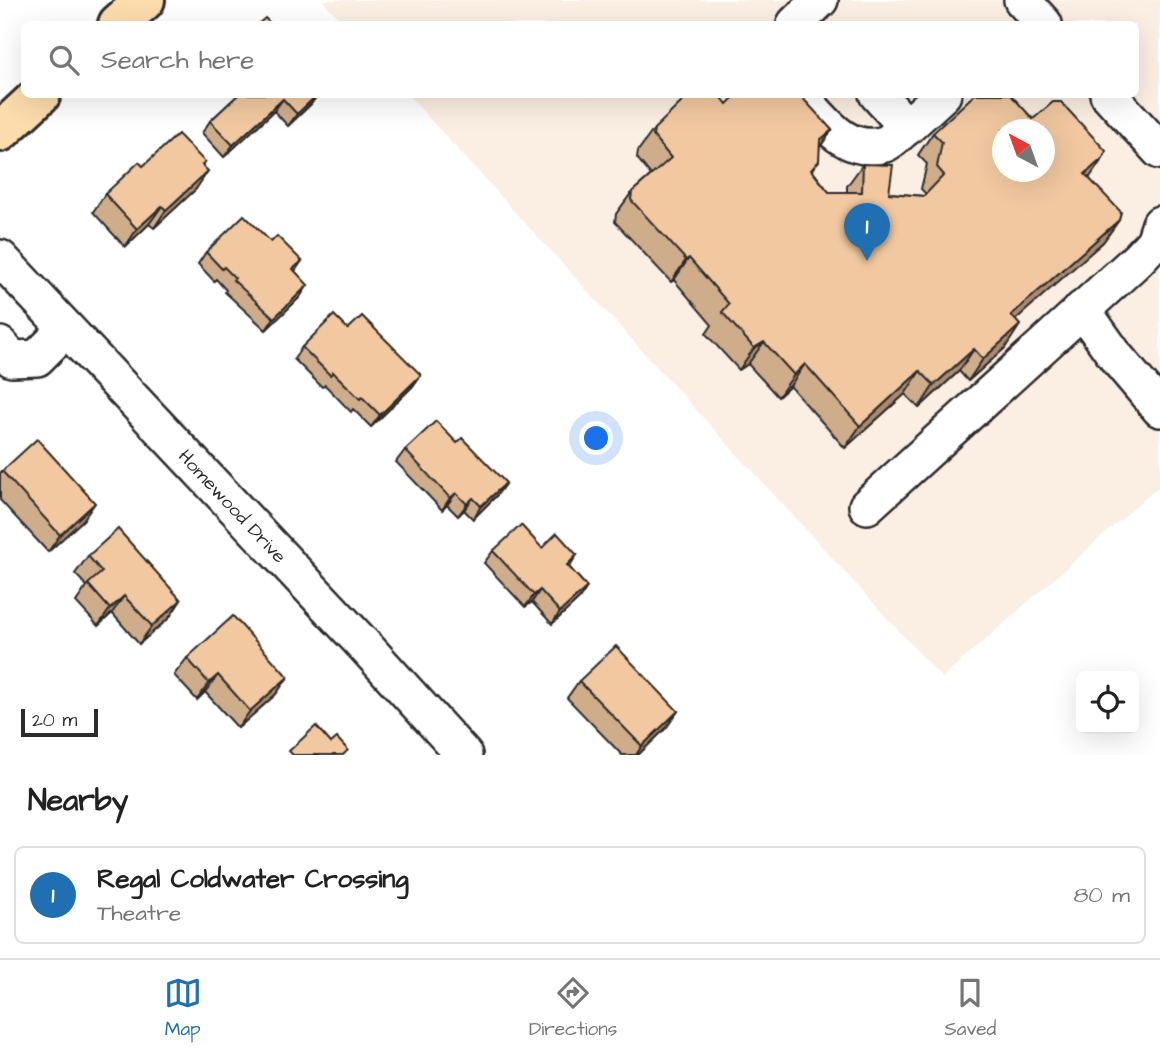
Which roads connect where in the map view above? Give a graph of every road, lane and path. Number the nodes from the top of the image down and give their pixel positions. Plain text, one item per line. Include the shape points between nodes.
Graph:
1 (145, 0) edge
2 (121, 21) edge
3 (37, 98) edge
4 (803, 98) edge
5 (881, 98) edge
6 (939, 98) edge
7 (1112, 98) edge
8 (907, 127) junction
9 (0, 132) edge
10 (1160, 151) edge
11 (1160, 224) edge
12 (0, 258) edge
13 (1082, 309) junction
14 (66, 329) junction
15 (0, 345) edge
16 (1160, 409) edge
17 (867, 506) dead end
18 (464, 755) edge

1 - 2 main road
3 - 9 main road
4 - 8 street via 838,136 862,148 887,143
5 - 8 street
6 - 8 street
7 - 10 street
11 - 13 street via 1154,242
12 - 14 street, Homewood Drive
13 - 16 street
13 - 17 street
14 - 15 street via 37,358 12,359
14 - 18 street, Homewood Drive

